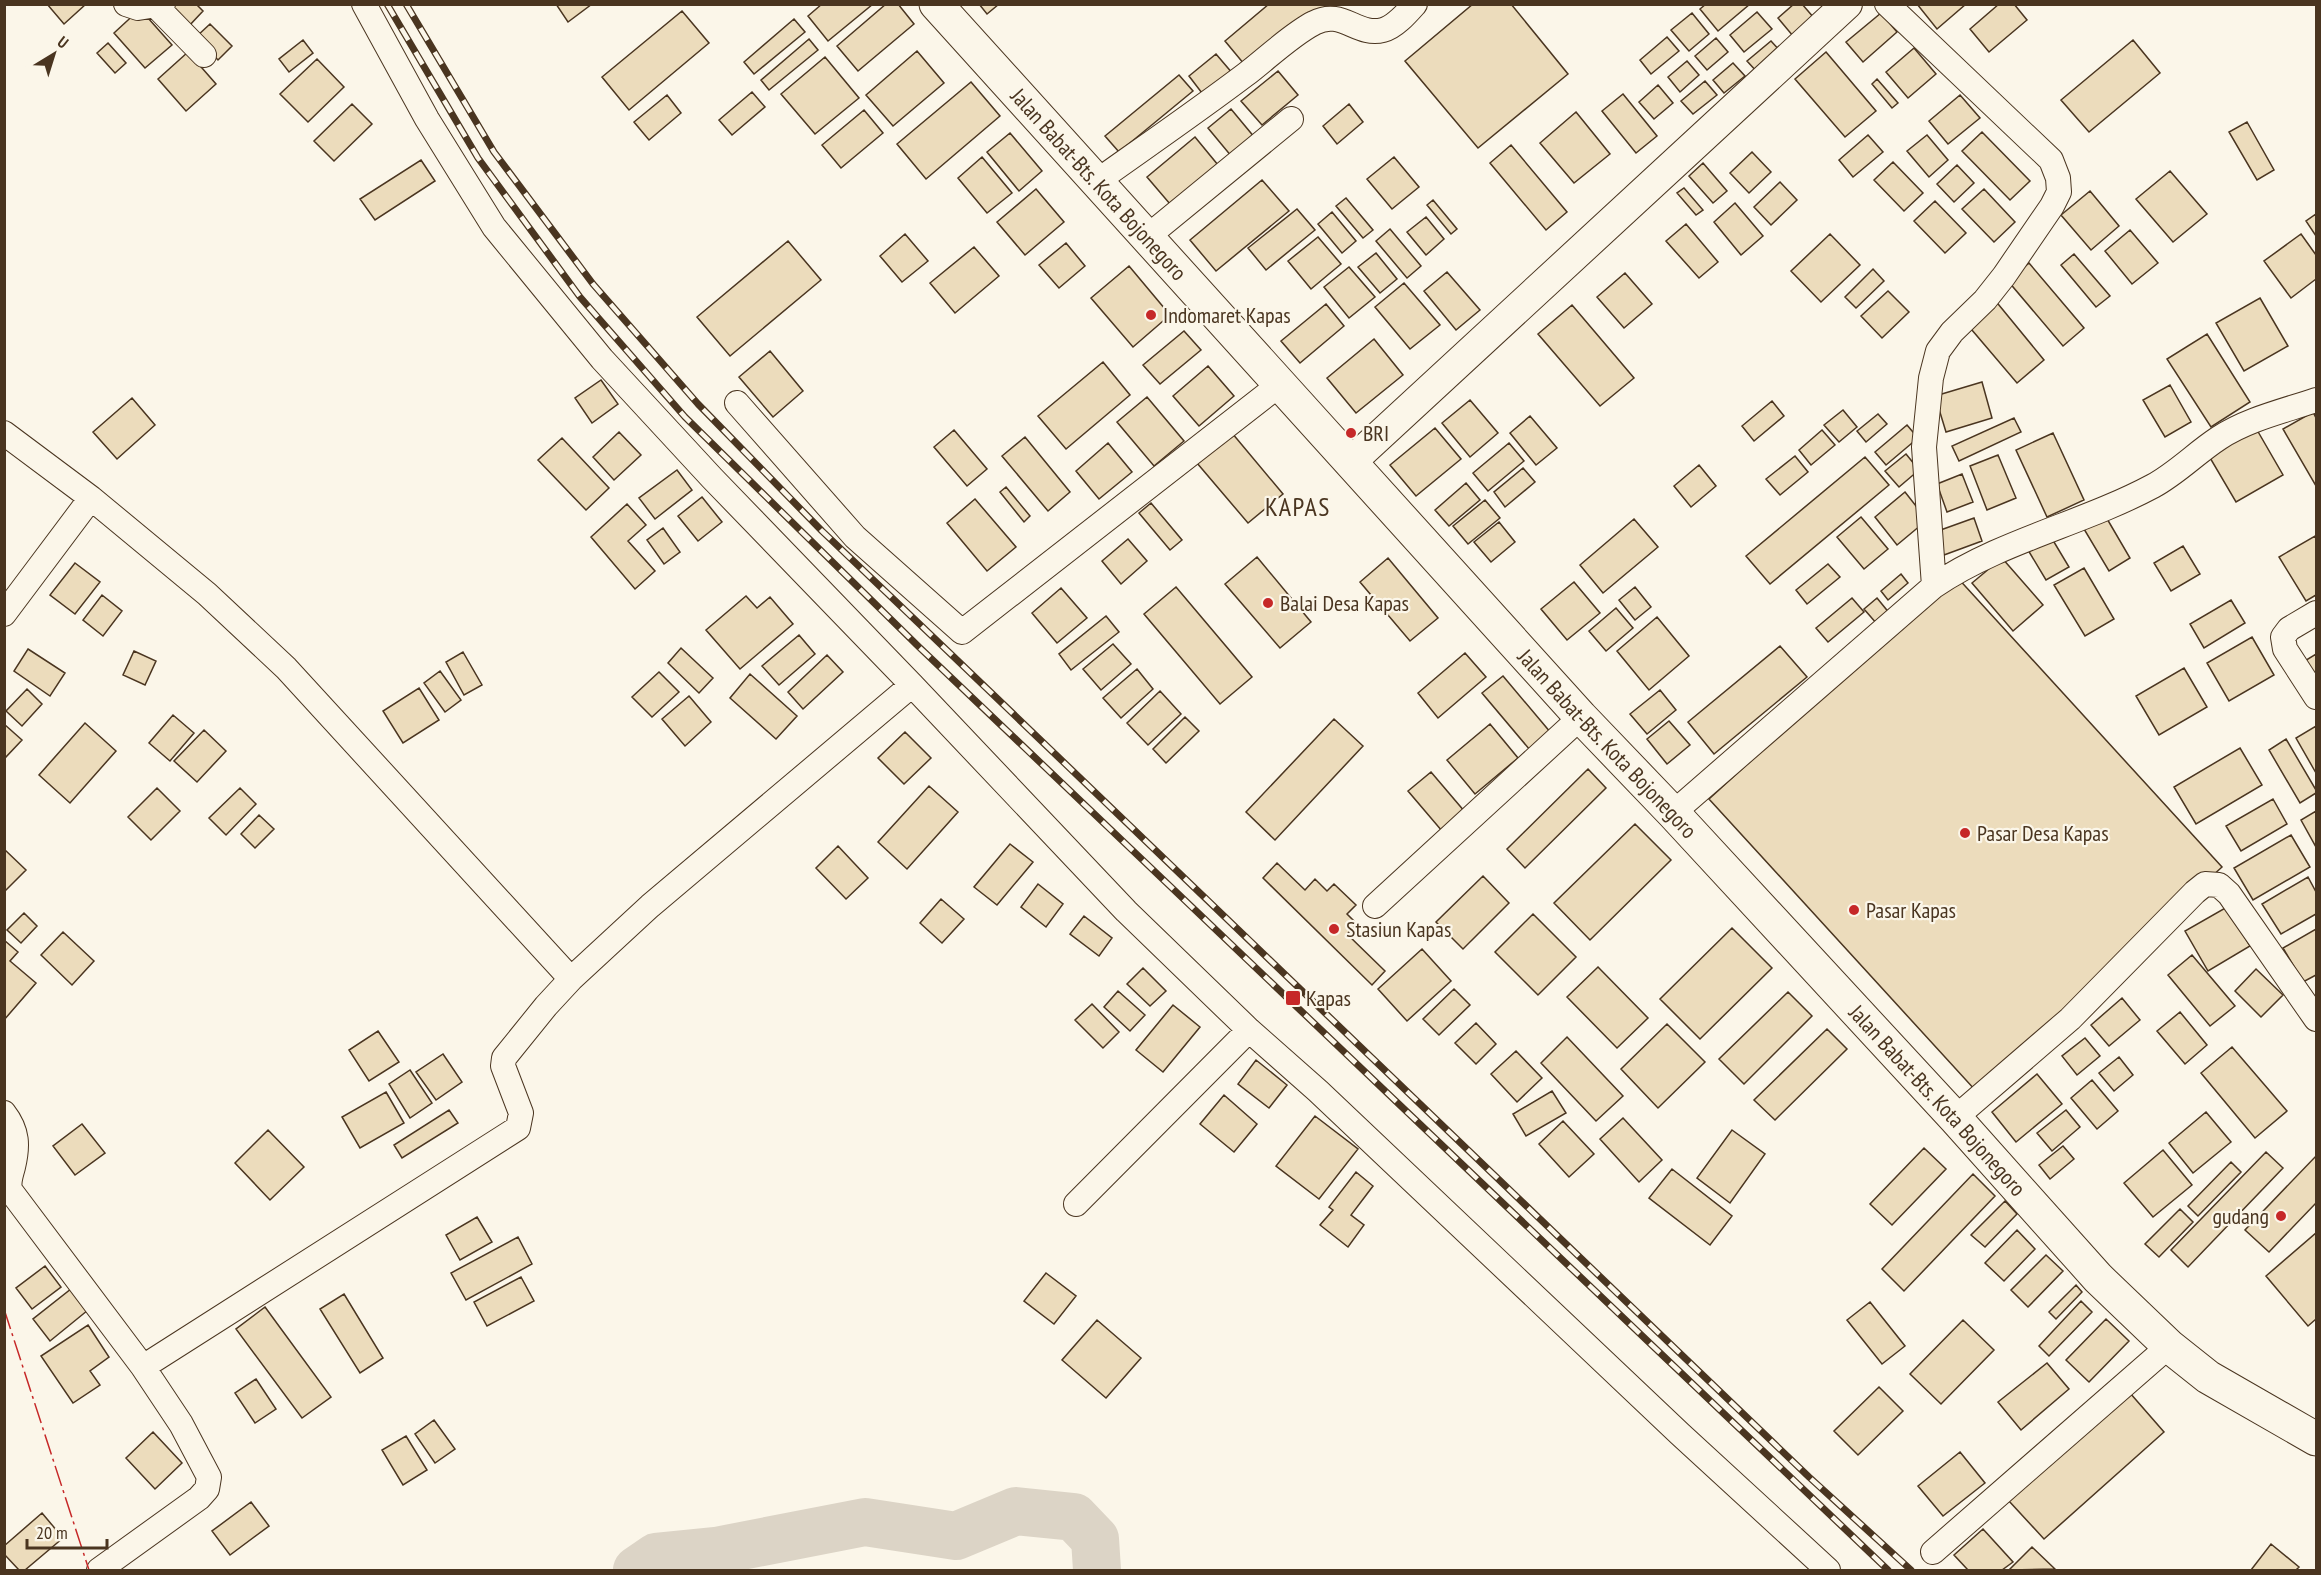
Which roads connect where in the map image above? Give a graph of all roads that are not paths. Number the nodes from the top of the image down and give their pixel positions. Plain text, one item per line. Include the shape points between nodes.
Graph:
1 (126, 4) edge
2 (364, 4) edge
3 (936, 4) edge
4 (1415, 4) edge
5 (1847, 4) edge
6 (1887, 4) edge
7 (160, 6) edge
8 (204, 55) dead end
9 (1291, 119) dead end
10 (1096, 182) junction
11 (1147, 237) junction
12 (1279, 385) junction
13 (2316, 400) edge
14 (737, 403) dead end
15 (4, 433) edge
16 (1351, 462) junction
17 (91, 498) junction
18 (1934, 586) junction
19 (2316, 613) edge
20 (4, 614) edge
21 (912, 685) junction
22 (2316, 697) edge
23 (1581, 717) junction
24 (1673, 813) junction
25 (1375, 906) dead end
26 (571, 979) junction
27 (2316, 1019) edge
28 (1249, 1030) junction
29 (4, 1113) edge
30 (1955, 1118) junction
31 (1076, 1204) dead end
32 (2169, 1346) junction
33 (143, 1367) junction
34 (2316, 1439) edge
35 (1933, 1552) dead end
36 (111, 1567) edge
37 (1828, 1570) edge

1 - 7 street via 138,8
2 - 21 street via 427,119 494,227 602,359
3 - 10 highway, Jalan Babat-Bts. Kota Bojonegoro
4 - 10 street via 1384,30 1367,30 1326,17 1312,23
5 - 16 street
6 - 18 street via 2051,160 2058,178 2059,192 2052,206 2004,276 1938,351 1930,378 1924,447
7 - 8 street
9 - 11 street
10 - 11 highway, Jalan Babat-Bts. Kota Bojonegoro
11 - 12 highway, Jalan Babat-Bts. Kota Bojonegoro
12 - 14 street via 962,632 855,537
12 - 16 highway, Jalan Babat-Bts. Kota Bojonegoro
13 - 18 street via 2244,424 2154,486 2009,547
15 - 17 street
16 - 23 highway, Jalan Babat-Bts. Kota Bojonegoro
17 - 20 street
17 - 26 street via 207,594 286,668
18 - 24 street
19 - 22 street via 2289,629 2283,638 2285,648
21 - 26 street via 667,891
21 - 28 street via 1126,911
23 - 24 highway, Jalan Babat-Bts. Kota Bojonegoro
23 - 25 street
24 - 30 highway, Jalan Babat-Bts. Kota Bojonegoro
26 - 33 street via 507,1052 503,1066 521,1113 518,1128
27 - 30 street via 2229,894 2219,885 2205,884 2070,1019
28 - 31 street
28 - 37 street
29 - 33 street via 12,1123 16,1140 10,1190
30 - 32 highway, Jalan Babat-Bts. Kota Bojonegoro via 2098,1278
32 - 34 highway, Jalan Babat-Bts. Kota Bojonegoro via 2208,1377
32 - 35 street
33 - 36 street via 181,1424 209,1477 207,1489 199,1498

